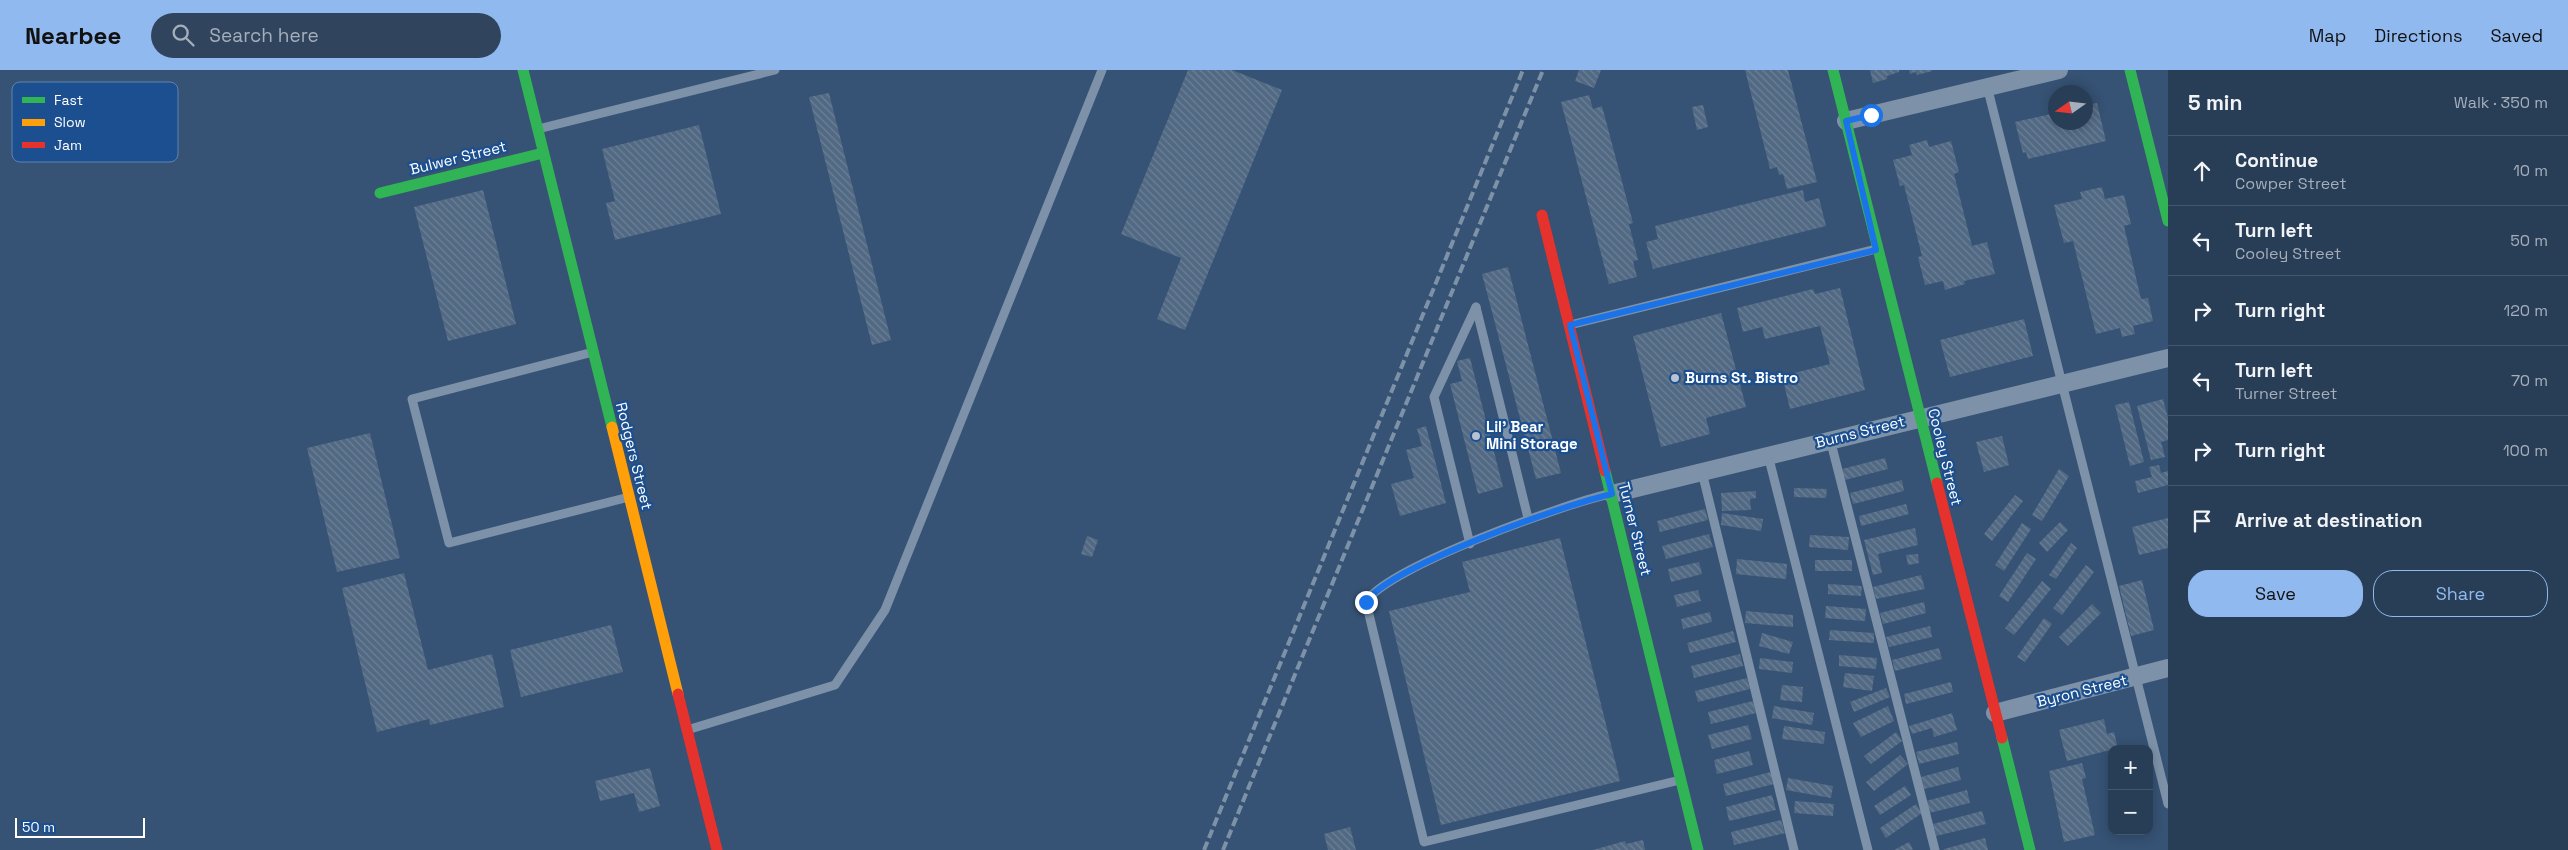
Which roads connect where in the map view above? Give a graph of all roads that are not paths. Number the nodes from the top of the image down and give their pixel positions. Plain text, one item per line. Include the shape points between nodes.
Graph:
1 (523, 70) edge
2 (775, 70) edge
3 (1102, 70) edge
4 (1833, 70) edge
5 (2059, 70) edge
6 (2130, 70) edge
7 (1987, 86) junction
8 (1846, 121) junction
9 (537, 129) junction
10 (543, 153) junction
11 (380, 193) dead end
12 (1542, 214) dead end
13 (2168, 221) edge
14 (1876, 250) junction
15 (1570, 325) junction
16 (593, 352) junction
17 (2168, 358) edge
18 (2061, 384) junction
19 (1920, 417) junction
20 (1830, 439) junction
21 (1768, 455) junction
22 (1702, 472) junction
23 (1612, 494) junction
24 (629, 497) junction
25 (1528, 518) junction
26 (1470, 544) junction
27 (2168, 668) edge
28 (2136, 677) junction
29 (1995, 713) junction
30 (687, 730) junction
31 (1681, 780) junction
32 (2168, 804) edge
33 (717, 850) edge
34 (1698, 850) edge
35 (1794, 850) edge
36 (1868, 850) edge
37 (1935, 850) edge
38 (2030, 850) edge

1 - 9 street, Rodgers Street
2 - 9 lane
3 - 30 lane via 885,610 835,685
4 - 8 street, Cooley Street
5 - 7 street
6 - 13 street
7 - 8 street
7 - 18 lane
8 - 14 street, Cooley Street
9 - 10 street, Rodgers Street
10 - 11 street, Bulwer Street
10 - 16 street, Rodgers Street
12 - 15 street, Turner Street
14 - 15 lane
14 - 19 street, Cooley Street
15 - 23 street, Turner Street
16 - 24 street, Rodgers Street
16 - 24 lane via 412,398 449,543
17 - 18 street, Burns Street
18 - 19 street, Burns Street
18 - 28 lane
19 - 20 street, Burns Street
19 - 29 street, Cooley Street
20 - 21 street, Burns Street
20 - 37 lane
21 - 22 street, Burns Street
21 - 36 lane
22 - 23 street, Burns Street
22 - 35 lane
23 - 25 lane
23 - 31 street, Turner Street
24 - 30 street, Rodgers Street
25 - 26 lane
25 - 26 lane via 1476,307 1434,397
26 - 31 lane via 1412,570 1372,593 1366,602 1424,842
27 - 28 street, Byron Street
28 - 29 street, Byron Street
28 - 32 lane
29 - 38 street, Cooley Street
30 - 33 street, Rodgers Street
31 - 34 street, Turner Street

